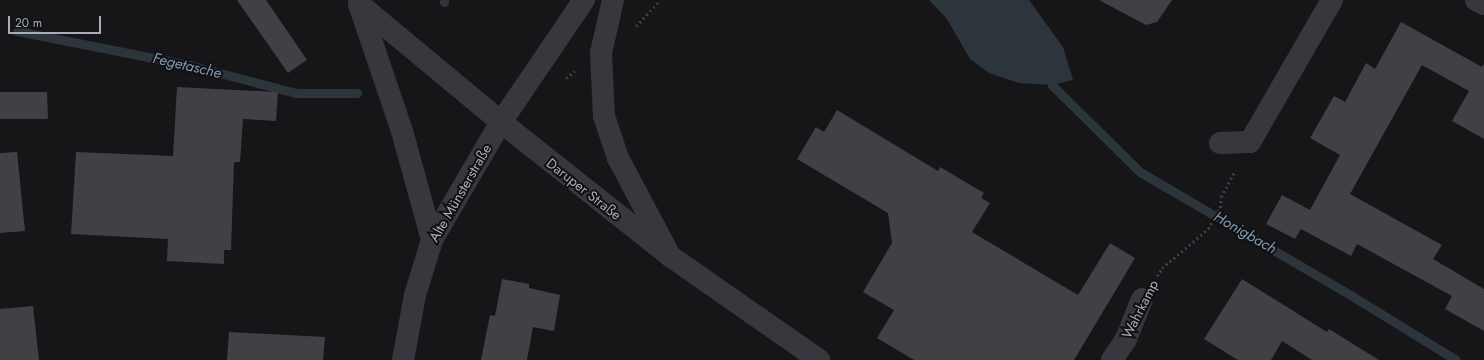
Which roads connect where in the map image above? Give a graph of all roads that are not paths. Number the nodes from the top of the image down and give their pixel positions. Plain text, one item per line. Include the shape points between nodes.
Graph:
1 (584, 0) edge
2 (613, 0) edge
3 (1332, 0) edge
4 (1476, 0) edge
5 (358, 2) edge
6 (1484, 4) edge
7 (501, 122) junction
8 (1220, 143) dead end
9 (432, 240) junction
10 (670, 256) junction
11 (1142, 299) road end
12 (403, 360) edge
13 (819, 360) edge
14 (1112, 360) edge

1 - 7 street, Alte Münsterstraße
2 - 10 street via 601,53 604,116 618,158
3 - 8 street via 1250,142
4 - 6 street
5 - 7 street, Daruper Straße
5 - 9 street, Daruper Straße via 402,130
7 - 9 street, Alte Münsterstraße
7 - 10 street, Daruper Straße
9 - 12 street, Alte Münsterstraße via 415,295
10 - 13 street, Daruper Straße
11 - 14 street, Wahrkamp via 1126,338

